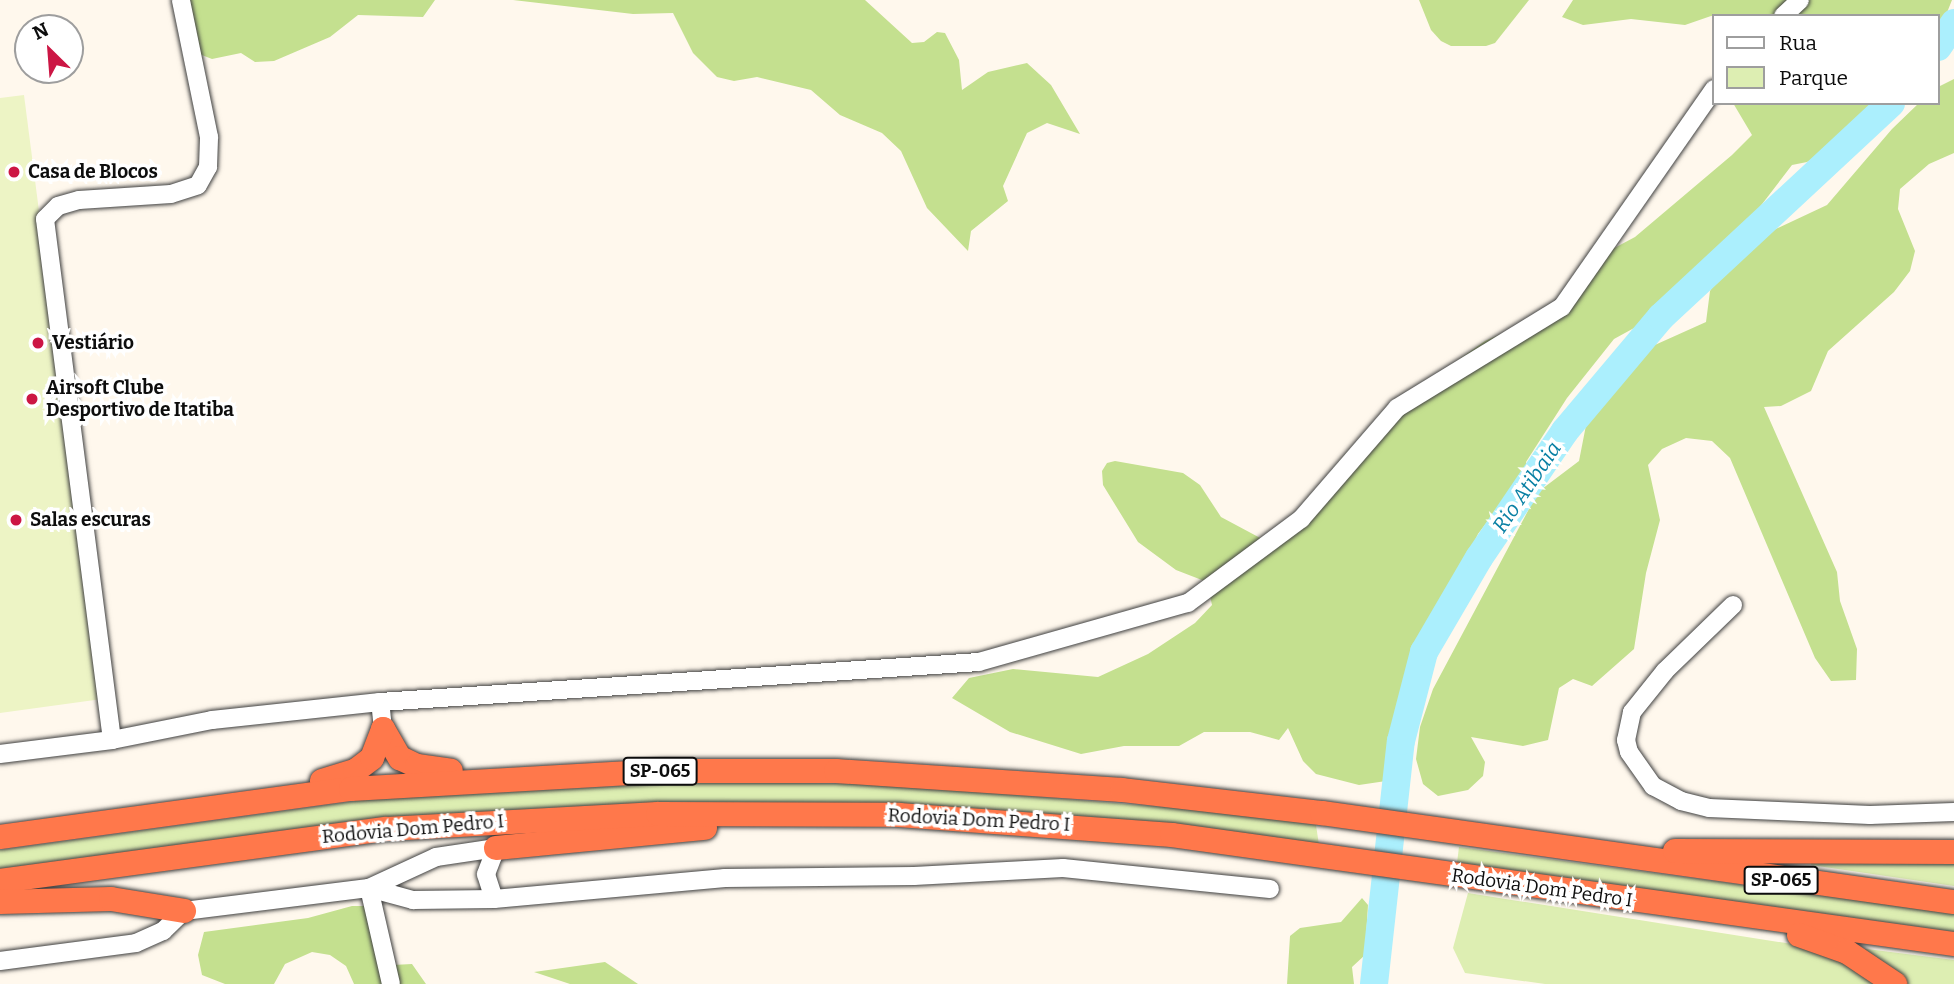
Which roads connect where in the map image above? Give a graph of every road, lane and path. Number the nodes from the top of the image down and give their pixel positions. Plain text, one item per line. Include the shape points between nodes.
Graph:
1 (181, 0) edge
2 (1800, 0) edge
3 (1785, 14) edge
4 (1713, 90) edge
5 (1733, 605) dead end
6 (380, 702) junction
7 (383, 729) junction
8 (112, 740) junction
9 (0, 754) edge
10 (498, 778) junction
11 (236, 806) junction
12 (1954, 812) edge
13 (899, 815) junction
14 (0, 836) edge
15 (496, 848) junction
16 (1954, 852) edge
17 (1608, 855) junction
18 (0, 881) edge
19 (369, 888) junction
20 (1270, 889) dead end
21 (494, 899) junction
22 (0, 902) edge
23 (1954, 902) edge
24 (184, 911) junction
25 (1771, 920) junction
26 (1954, 944) edge
27 (0, 961) edge
28 (391, 984) edge
29 (1895, 984) edge

1 - 8 street via 209,137 208,167 198,185 171,194 79,200 58,206 45,219
2 - 3 street
4 - 6 street via 1562,307 1397,408 1301,519 1188,603 979,662
5 - 12 street via 1665,671 1632,712 1626,740 1629,752 1653,786 1681,801 1709,808 1870,815
6 - 7 street
6 - 8 street via 212,720
7 - 10 highway via 400,758 416,766
7 - 11 highway via 372,758 355,771
8 - 9 street
10 - 11 highway, Rodovia Dom Pedro I / SP-065 via 351,789
10 - 17 highway, Rodovia Dom Pedro I / SP-065 via 836,771 1097,788 1322,813
11 - 14 highway, Rodovia Dom Pedro I / SP-065
13 - 15 highway
13 - 18 highway, Rodovia Dom Pedro I / SP-065 via 658,814 387,829
13 - 25 highway, Rodovia Dom Pedro I / SP-065 via 1080,826 1315,854
15 - 19 street via 436,858
15 - 21 street via 486,874
16 - 17 highway via 1651,851
17 - 23 highway, Rodovia Dom Pedro I / SP-065
19 - 21 street via 413,900
19 - 24 street
19 - 28 street
20 - 21 street via 1063,868 914,876 725,878
22 - 24 highway via 111,899
24 - 27 street via 163,931 136,943
25 - 26 highway, Rodovia Dom Pedro I / SP-065
25 - 29 highway via 1847,952

